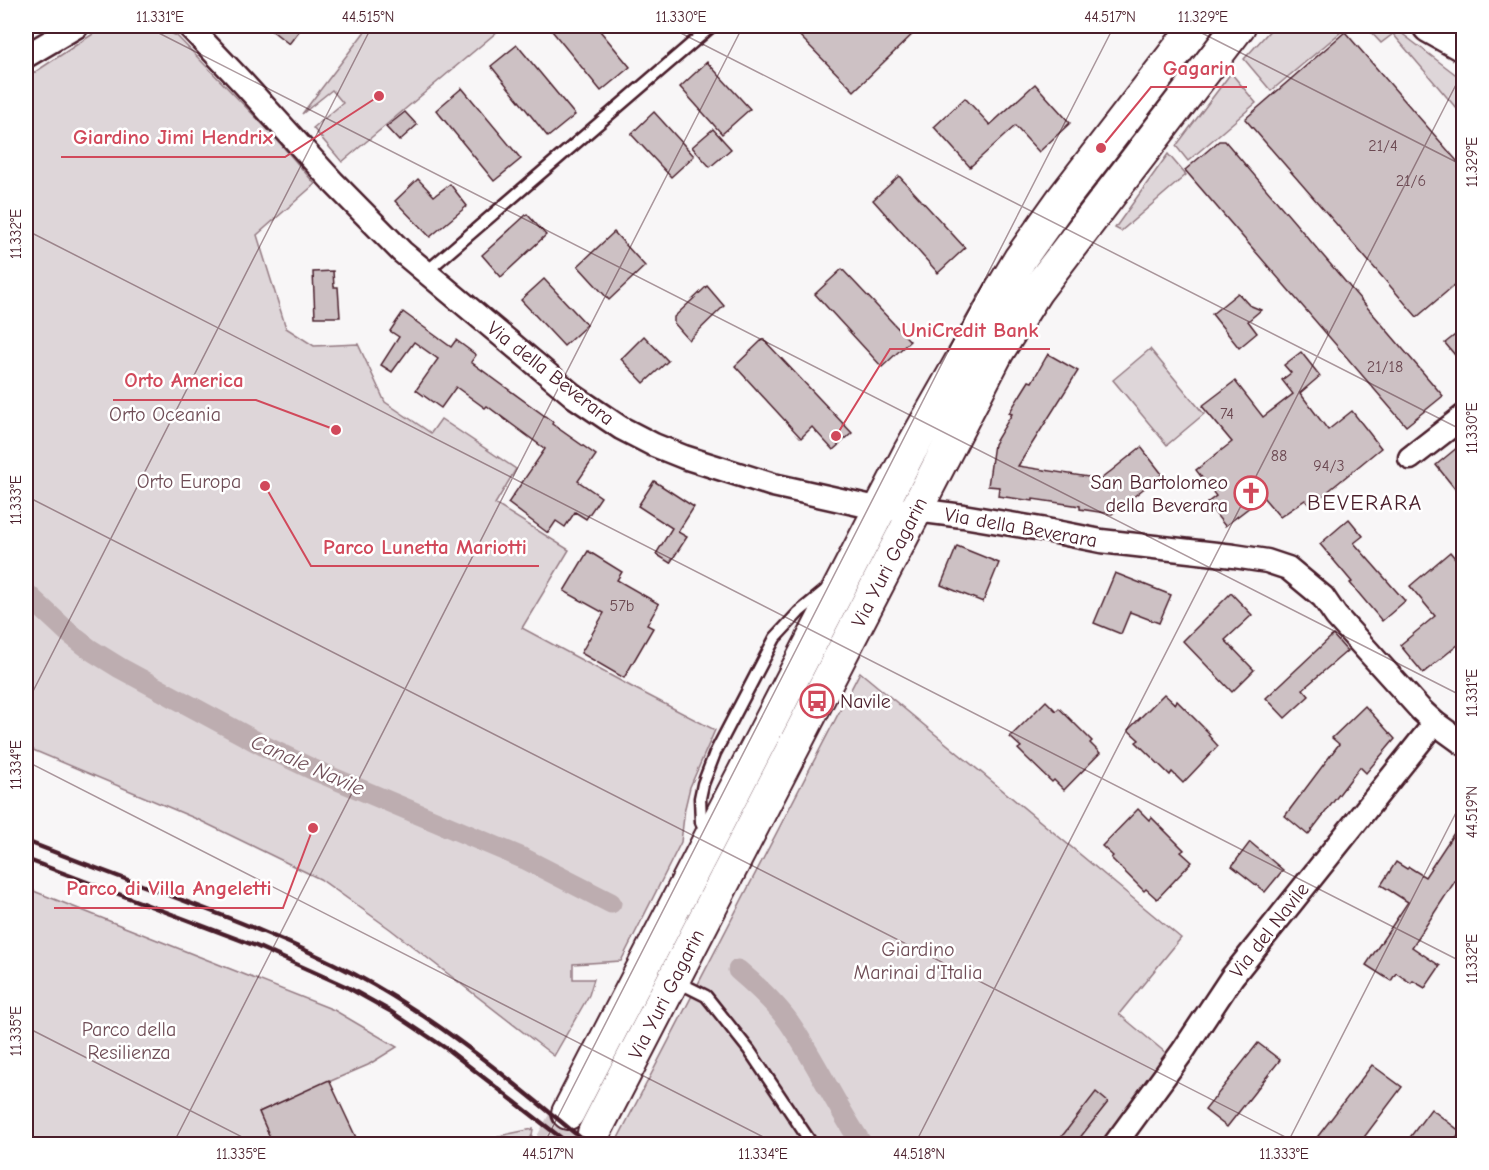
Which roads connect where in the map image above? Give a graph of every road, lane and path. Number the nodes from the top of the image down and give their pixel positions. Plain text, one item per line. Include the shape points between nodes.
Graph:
1 (77, 26) edge
2 (712, 26) edge
3 (1196, 26) edge
4 (1239, 26) edge
5 (1430, 26) edge
6 (1445, 26) edge
7 (188, 27) edge
8 (1463, 45) edge
9 (26, 56) edge
10 (426, 272) junction
11 (1464, 416) edge
12 (1410, 458) dead end
13 (881, 509) junction
14 (916, 510) junction
15 (1435, 723) junction
16 (1464, 744) edge
17 (671, 983) junction
18 (568, 1113) tunnel mouth
19 (594, 1133) tunnel mouth
20 (812, 1144) edge
21 (1115, 1144) edge

1 - 9 street
2 - 10 lane
3 - 13 main road, Via Yuri Gagarin via 1020,259
4 - 14 main road, Via Yuri Gagarin via 1036,291 998,351
5 - 8 main road
6 - 8 main road
7 - 10 street, Via della Beverara via 363,213
10 - 13 street, Via della Beverara via 575,397 641,439 773,485
11 - 12 street
13 - 14 street, Via della Beverara
13 - 18 main road, Via Yuri Gagarin
14 - 15 street, Via della Beverara via 1101,541 1234,555 1288,568 1323,597 1389,676
14 - 17 main road, Via Yuri Gagarin
15 - 16 street, Via della Beverara
15 - 21 street, Via del Navile via 1232,977
17 - 19 main road, Via Yuri Gagarin
17 - 20 lane via 706,996 749,1050

